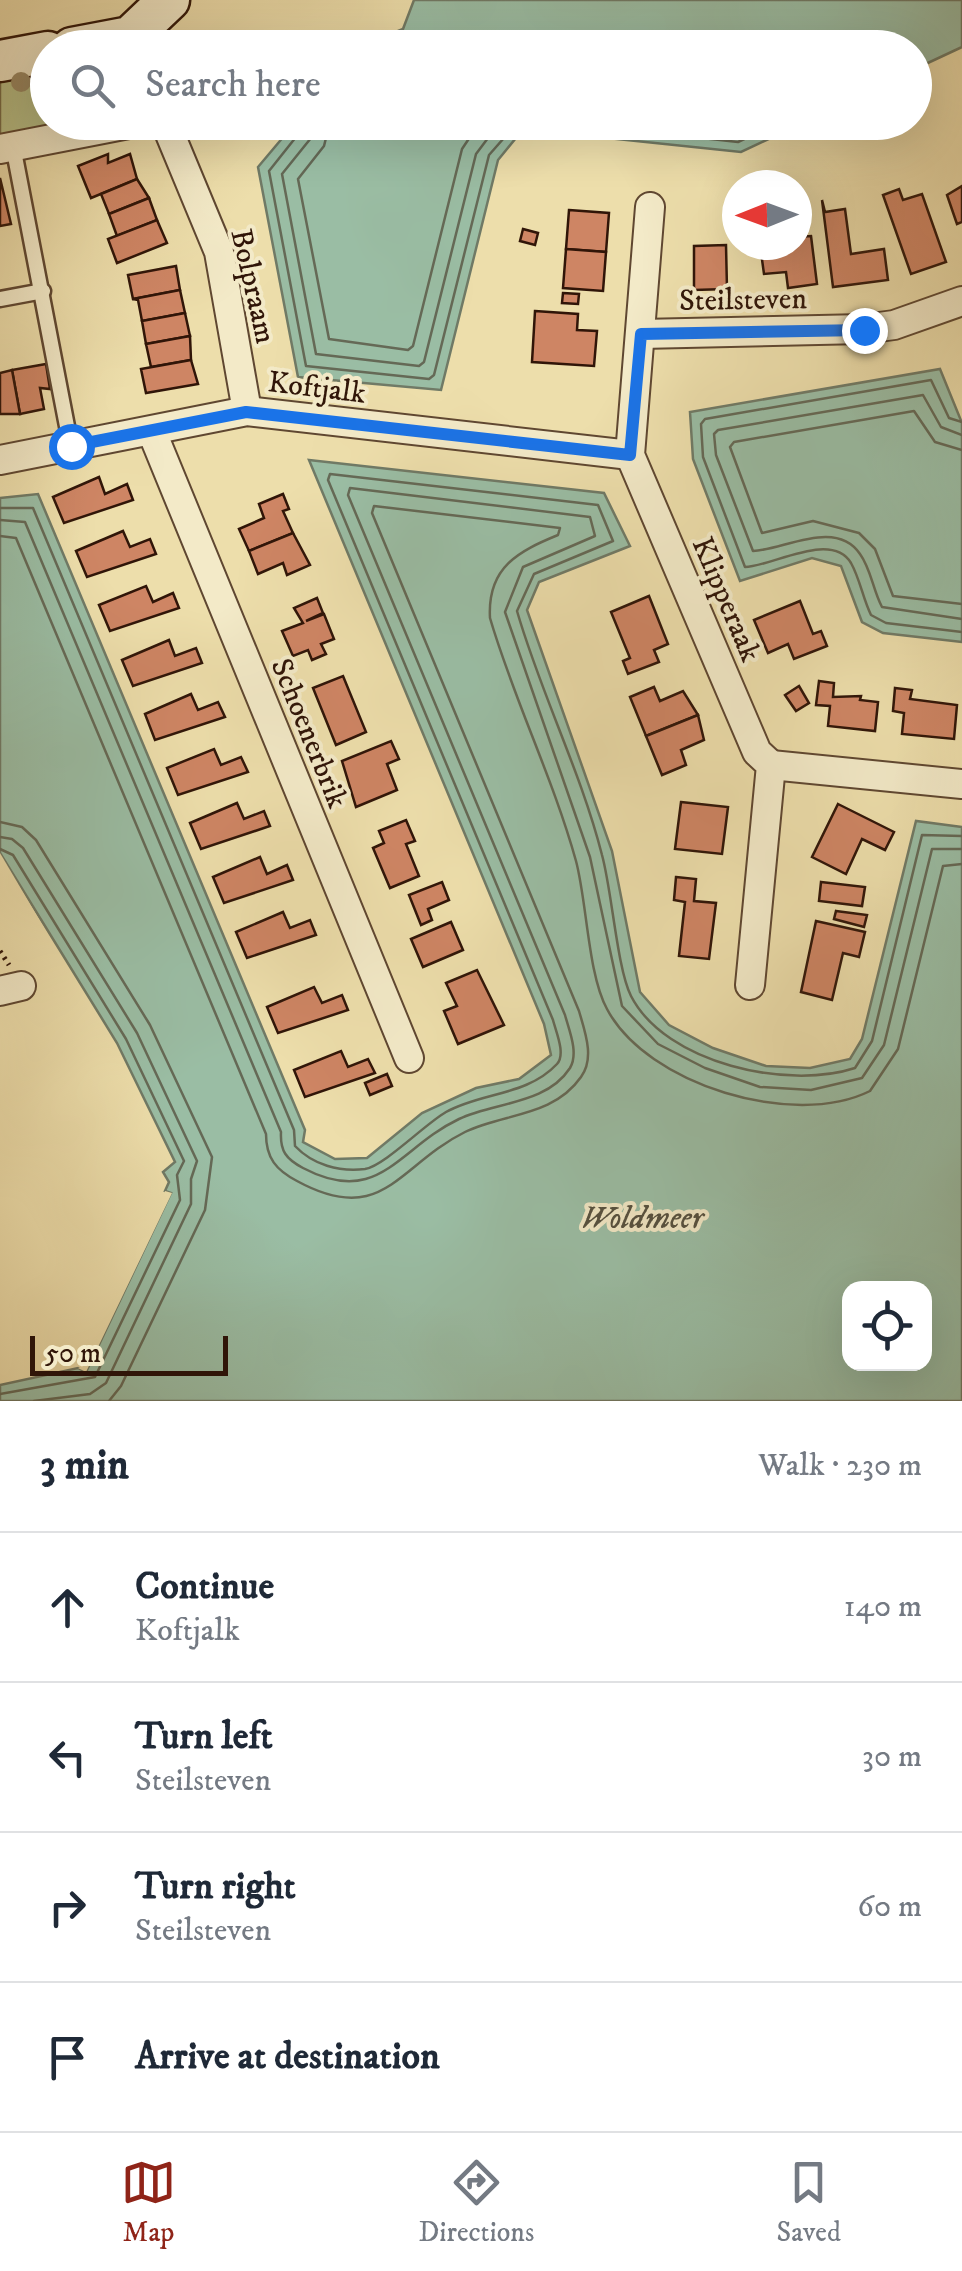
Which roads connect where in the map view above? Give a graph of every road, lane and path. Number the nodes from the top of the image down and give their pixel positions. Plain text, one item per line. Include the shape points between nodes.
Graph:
1 (169, 0) edge
2 (143, 30) edge
3 (30, 55) edge
4 (0, 61) edge
5 (48, 140) edge
6 (172, 140) edge
7 (7, 148) edge
8 (650, 206) dead end
9 (44, 291) junction
10 (0, 299) edge
11 (962, 302) edge
12 (641, 334) junction
13 (246, 412) junction
14 (152, 432) junction
15 (71, 446) junction
16 (630, 455) junction
17 (0, 460) edge
18 (771, 765) junction
19 (962, 784) edge
20 (750, 986) dead end
21 (409, 1058) dead end

1 - 2 street
3 - 4 street
5 - 7 street
6 - 13 street, Bolpraam via 219,252
7 - 9 lane
8 - 12 street, Steilsteven
9 - 10 lane
9 - 15 lane
11 - 12 street, Steilsteven via 864,330
12 - 16 street, Steilsteven
13 - 14 street, Koftjalk
13 - 16 street, Koftjalk
14 - 15 street, Koftjalk
14 - 21 street, Schoenerbrik
15 - 17 street, Koftjalk
16 - 18 street, Klipperaak via 757,752
18 - 19 street
18 - 20 street

